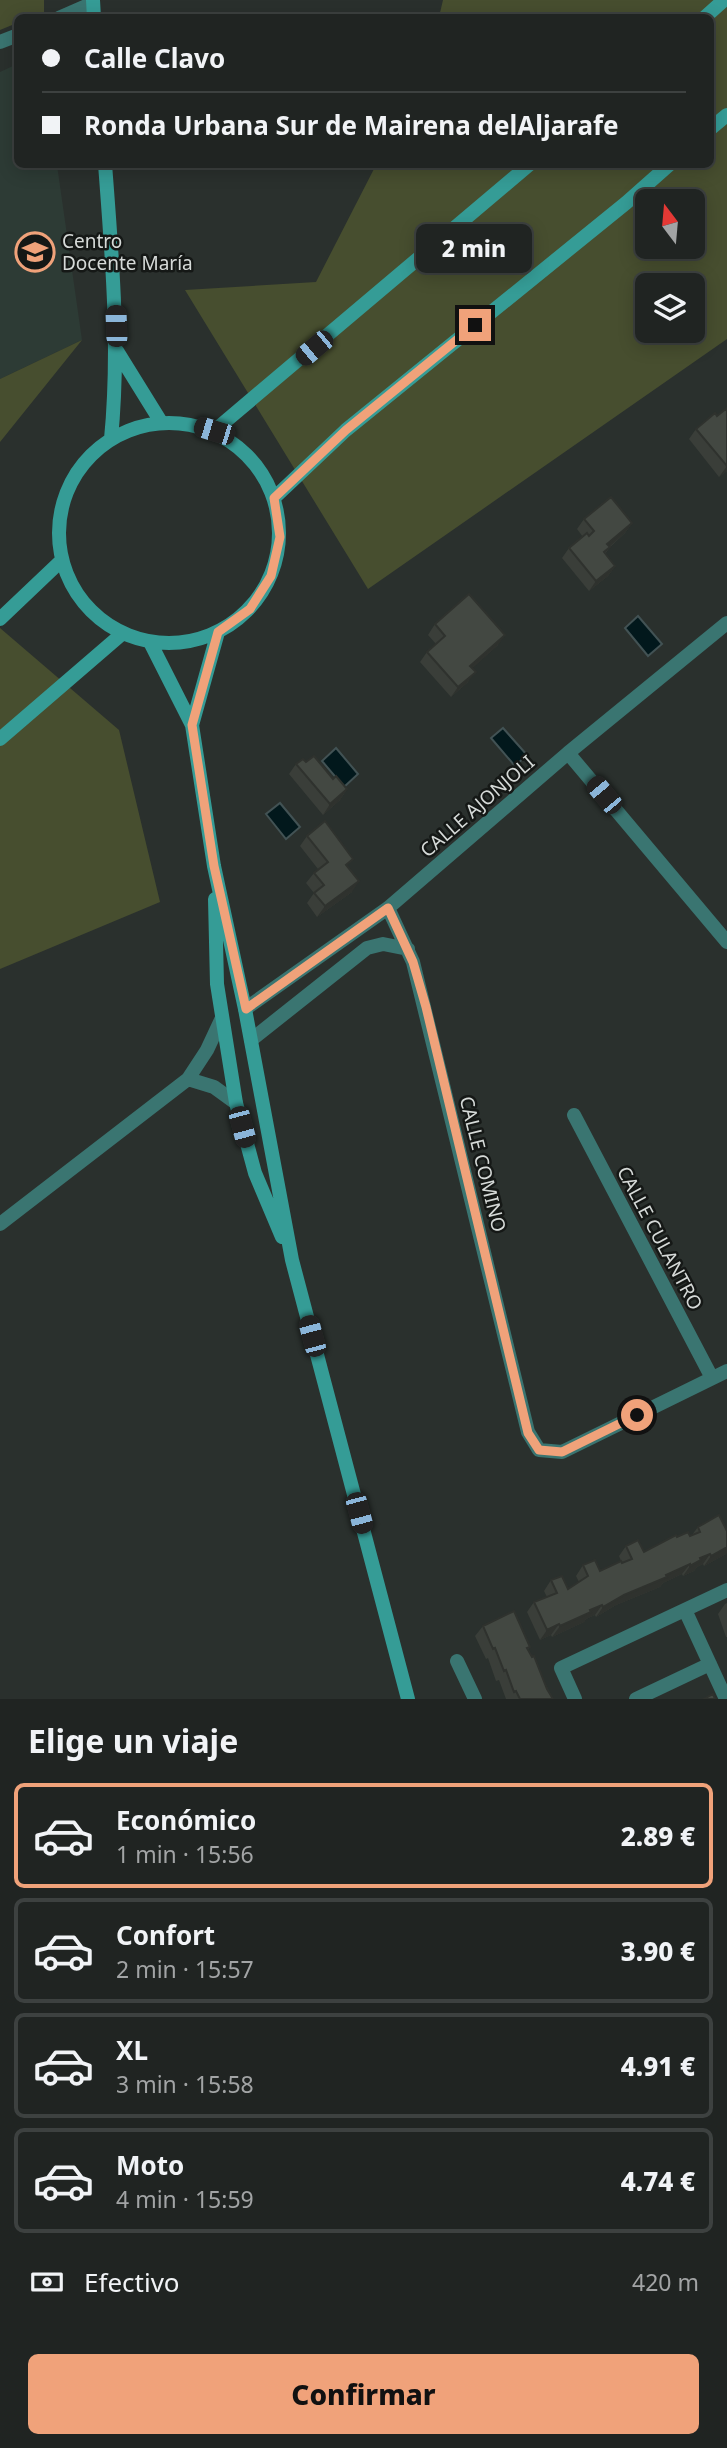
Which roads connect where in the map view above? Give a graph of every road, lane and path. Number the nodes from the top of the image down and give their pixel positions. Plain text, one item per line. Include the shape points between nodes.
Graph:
1 (724, 0) edge
2 (93, 7) edge
3 (71, 14) edge
4 (708, 14) edge
5 (105, 168) edge
6 (525, 168) edge
7 (665, 168) edge
8 (117, 350) junction
9 (161, 422) junction
10 (214, 431) junction
11 (111, 439) junction
12 (274, 498) junction
13 (62, 560) junction
14 (0, 619) edge
15 (727, 623) edge
16 (218, 632) junction
17 (123, 634) junction
18 (150, 642) junction
19 (192, 725) junction
20 (0, 739) edge
21 (568, 753) junction
22 (214, 866) junction
23 (388, 908) junction
24 (727, 942) edge
25 (408, 949) junction
26 (246, 1009) junction
27 (221, 1020) junction
28 (251, 1040) junction
29 (188, 1079) junction
30 (236, 1103) junction
31 (574, 1115) dead end
32 (0, 1224) edge
33 (292, 1261) junction
34 (727, 1371) edge
35 (712, 1378) junction
36 (727, 1590) edge
37 (685, 1610) junction
38 (457, 1661) dead end
39 (710, 1664) junction
40 (408, 1699) edge
41 (475, 1699) edge
42 (575, 1699) edge
43 (636, 1699) edge
44 (726, 1699) edge

1 - 4 main road
2 - 3 street
5 - 8 main road
6 - 10 main road
7 - 12 main road via 346,430
8 - 9 main road
8 - 11 main road
9 - 10 main road
9 - 11 main road via 135,427
10 - 12 main road via 240,447 261,470
11 - 13 main road via 84,462 66,491 58,525
12 - 16 main road via 280,537 271,576 250,609
13 - 14 main road
13 - 17 main road via 74,591 95,616
15 - 21 street, CALLE AJONJOLI
16 - 18 main road via 184,642
16 - 19 main road
17 - 18 main road
17 - 20 main road
18 - 19 main road
19 - 22 main road
21 - 23 street, CALLE AJONJOLI
21 - 24 street
22 - 26 main road
22 - 27 main road
23 - 25 street, CALLE COMINO
23 - 26 street, CALLE AJONJOLI
25 - 28 street via 383,944 367,948
25 - 35 street, CALLE COMINO via 426,1007 528,1433 539,1450 562,1452
26 - 28 main road
27 - 29 street
27 - 30 main road
28 - 33 main road
29 - 30 street via 214,1087
29 - 32 street
30 - 33 main road via 255,1173
31 - 35 street, CALLE CULANTRO
33 - 40 main road
34 - 35 street
36 - 37 street
37 - 39 street
37 - 42 street via 561,1668
38 - 41 street
39 - 43 street
39 - 44 street

